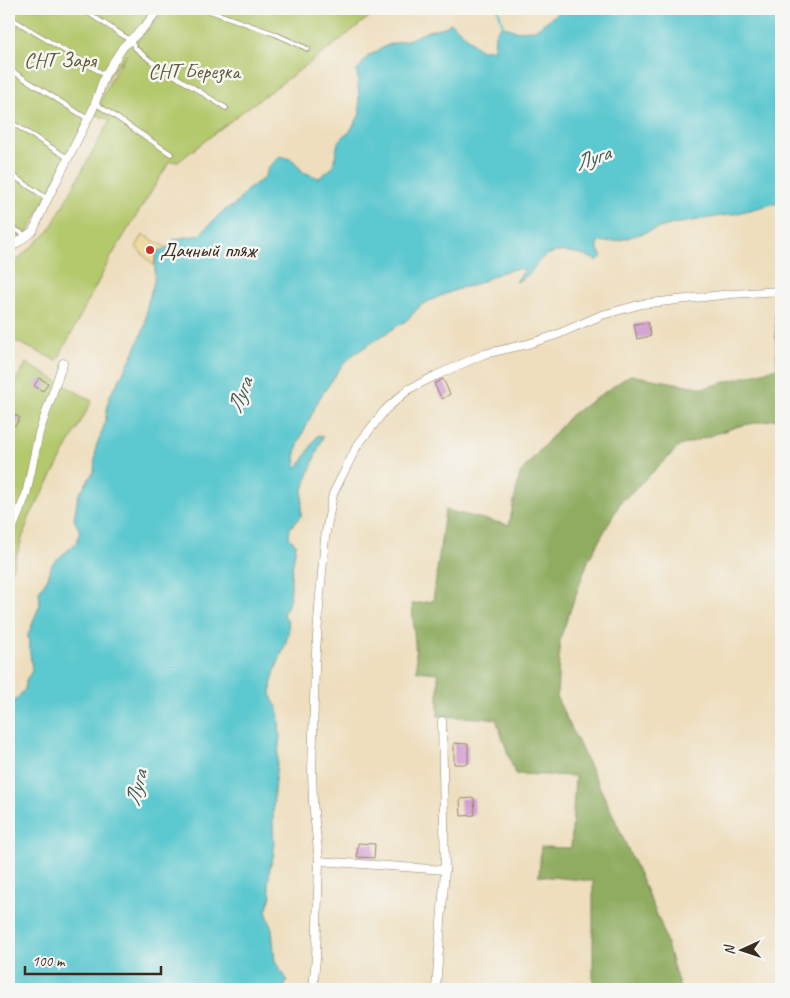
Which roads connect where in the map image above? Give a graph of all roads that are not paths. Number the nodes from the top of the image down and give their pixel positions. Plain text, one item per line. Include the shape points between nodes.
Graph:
1 (82, 9) edge
2 (159, 9) edge
3 (204, 9) edge
4 (9, 17) edge
5 (130, 40) junction
6 (308, 48) dead end
7 (9, 69) edge
8 (105, 75) junction
9 (95, 103) junction
10 (226, 108) dead end
11 (88, 119) junction
12 (9, 121) edge
13 (171, 154) dead end
14 (68, 158) junction
15 (9, 173) edge
16 (48, 198) junction
17 (9, 226) edge
18 (26, 236) junction
19 (9, 249) edge
20 (781, 291) edge
21 (63, 363) dead end
22 (9, 537) edge
23 (442, 721) dead end
24 (319, 861) junction
25 (445, 870) junction
26 (313, 989) edge
27 (436, 989) edge

1 - 5 lane
2 - 5 street
3 - 6 lane
4 - 8 lane
5 - 8 street
5 - 10 lane via 151,61
7 - 11 lane
8 - 9 street
9 - 11 street
9 - 13 lane
11 - 14 street
12 - 14 lane
14 - 16 street
15 - 16 lane
16 - 18 street via 33,231
17 - 18 lane
18 - 19 street
20 - 24 street via 642,304 602,314 556,335 484,354 434,376 409,389 385,410 357,446 334,494 325,538 315,667 312,770
21 - 22 street via 39,433 26,495
23 - 25 street
24 - 25 street
24 - 26 street
25 - 27 street

